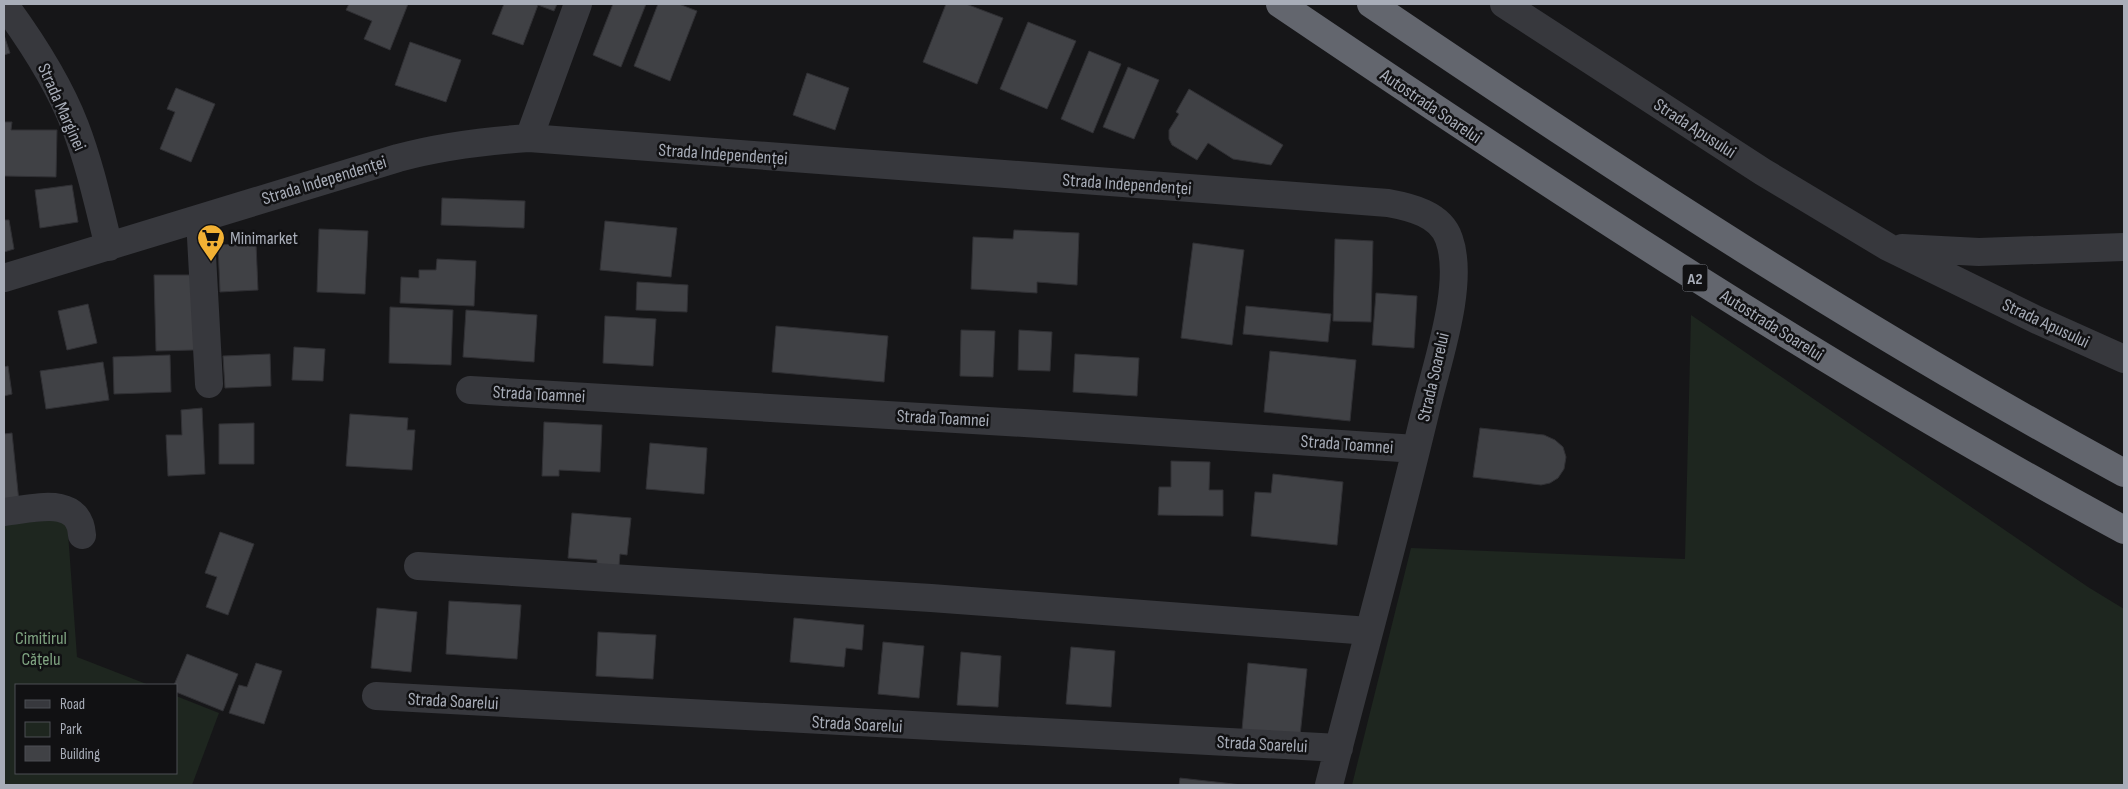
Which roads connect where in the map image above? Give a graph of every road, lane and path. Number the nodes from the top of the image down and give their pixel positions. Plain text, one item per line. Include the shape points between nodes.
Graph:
1 (4, 4) edge
2 (578, 4) edge
3 (1280, 4) edge
4 (1371, 4) edge
5 (1504, 4) edge
6 (529, 138) junction
7 (200, 219) junction
8 (1449, 236) joint
9 (109, 247) junction
10 (1888, 247) junction
11 (2124, 247) edge
12 (4, 278) edge
13 (2124, 359) edge
14 (209, 384) dead end
15 (470, 390) dead end
16 (1416, 449) junction
17 (2124, 473) edge
18 (4, 512) edge
19 (2124, 530) edge
20 (82, 535) dead end
21 (418, 566) dead end
22 (1369, 631) junction
23 (376, 696) dead end
24 (1339, 748) junction
25 (1329, 785) edge

1 - 9 street, Strada Marginei via 60,92 75,127
2 - 6 street
3 - 19 highway, Autostrada Soarelui / A2 via 1460,126 1831,363
4 - 17 highway via 1581,146 1844,313
5 - 10 street, Strada Apusului via 1715,141
6 - 7 street, Strada Independenței via 436,148
6 - 8 street, Strada Independenței via 1388,203 1412,207 1432,216
7 - 9 street, Strada Independenței
7 - 14 street
8 - 16 street, Strada Soarelui via 1454,258 1451,302
9 - 12 street, Strada Independenței
10 - 11 street, Strada Apusului via 1979,252
10 - 13 street, Strada Apusului
15 - 16 street, Strada Toamnei
16 - 22 street, Strada Soarelui
18 - 20 street via 56,507 74,512 82,523
21 - 22 street via 932,598
22 - 24 street, Strada Soarelui
23 - 24 street, Strada Soarelui
24 - 25 street, Strada Soarelui

